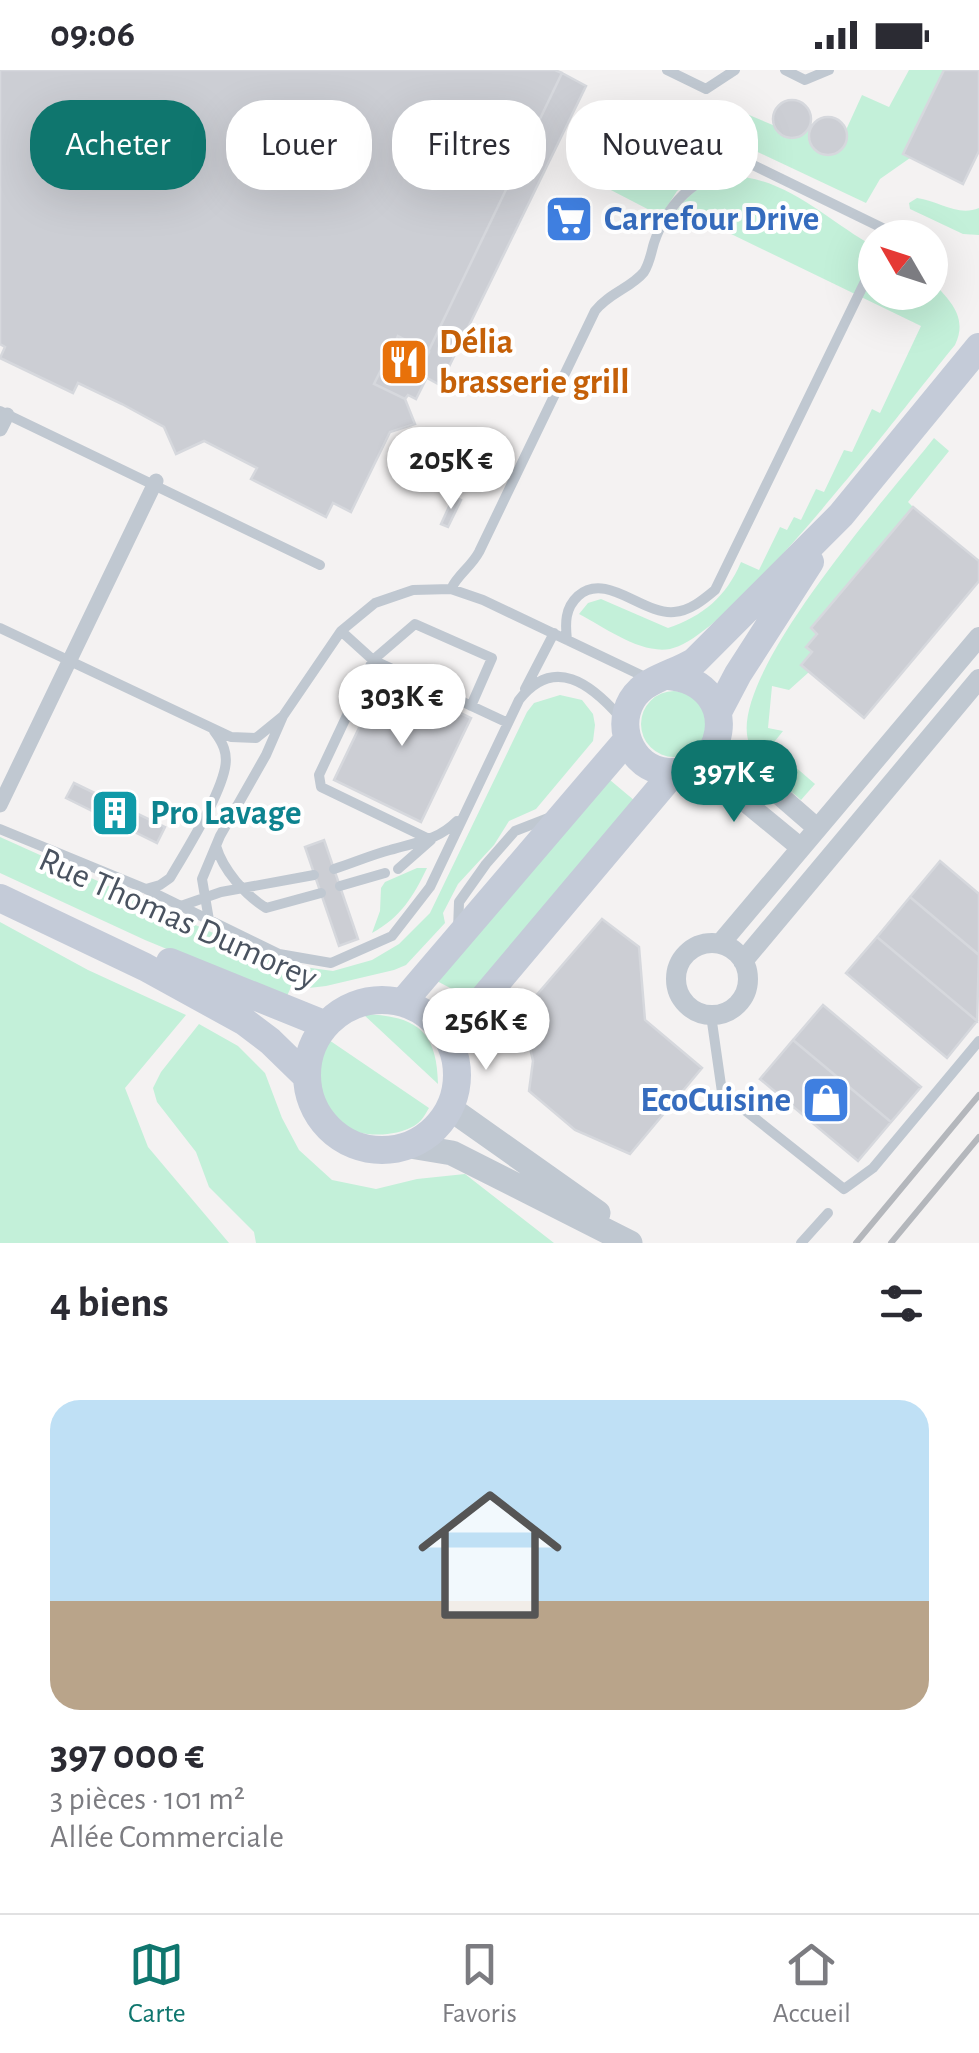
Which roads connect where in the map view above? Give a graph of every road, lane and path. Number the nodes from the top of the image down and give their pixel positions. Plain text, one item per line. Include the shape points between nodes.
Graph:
1 (666, 70) edge
2 (734, 70) edge
3 (785, 70) edge
4 (829, 70) edge
5 (861, 220) edge
6 (858, 296) edge
7 (979, 347) edge
8 (2, 418) edge
9 (155, 483) junction
10 (841, 515) junction
11 (320, 566) dead end
12 (450, 589) junction
13 (0, 628) edge
14 (342, 631) junction
15 (554, 633) junction
16 (979, 636) edge
17 (567, 640) junction
18 (373, 660) junction
19 (69, 661) junction
20 (661, 679) junction
21 (979, 679) edge
22 (522, 694) junction
23 (471, 706) junction
24 (718, 712) junction
25 (283, 716) junction
26 (508, 723) junction
27 (213, 730) junction
28 (626, 731) junction
29 (696, 760) junction
30 (0, 806) edge
31 (465, 814) junction
32 (0, 828) edge
33 (818, 828) junction
34 (431, 840) junction
35 (216, 846) junction
36 (801, 848) junction
37 (334, 869) dead end
38 (398, 869) dead end
39 (384, 874) dead end
40 (314, 875) dead end
41 (0, 880) edge
42 (340, 886) dead end
43 (244, 888) junction
44 (146, 889) junction
45 (321, 893) dead end
46 (0, 898) edge
47 (203, 898) junction
48 (182, 906) junction
49 (208, 920) junction
50 (720, 944) junction
51 (744, 961) junction
52 (403, 1002) junction
53 (711, 1015) junction
54 (326, 1025) junction
55 (449, 1039) junction
56 (979, 1041) edge
57 (307, 1076) junction
58 (451, 1108) junction
59 (410, 1146) junction
60 (828, 1213) dead end
61 (630, 1243) edge
62 (638, 1243) edge
63 (801, 1243) edge

1 - 2 lane via 706,89
3 - 4 lane via 805,80
5 - 12 lane via 752,164 709,175 684,192 643,272 596,310 480,552
6 - 17 lane via 714,590 678,612 616,592 582,592 568,611
7 - 10 main road
8 - 9 lane
9 - 11 lane
9 - 19 street
10 - 20 main road via 695,661
10 - 24 main road
12 - 14 lane via 391,596
12 - 15 lane
13 - 19 lane
14 - 18 lane
14 - 25 lane
15 - 17 lane
15 - 22 lane
16 - 33 street
17 - 20 lane
18 - 23 lane
18 - 23 lane via 415,624 492,658
18 - 34 lane via 318,782
19 - 27 lane
19 - 30 street
20 - 24 main road via 700,685
20 - 28 main road via 633,697
21 - 51 street
22 - 26 lane
22 - 28 lane via 542,680 581,681
23 - 26 lane
24 - 29 main road via 720,728
25 - 27 lane via 256,738
25 - 35 lane
26 - 31 lane
27 - 44 lane via 226,754 221,780 170,878
28 - 29 main road via 645,764 659,770
28 - 52 main road
29 - 33 street via 732,754
29 - 36 street
29 - 55 main road
31 - 34 lane
31 - 49 lane via 430,887 392,936 331,963 279,954
32 - 44 lane
33 - 36 street
34 - 37 lane
34 - 38 lane
35 - 43 lane
35 - 47 lane via 202,879
36 - 50 street
39 - 42 lane
40 - 43 lane
41 - 54 main road, Rue Thomas Dumorey via 196,974
43 - 45 lane via 266,908
43 - 47 lane
44 - 48 lane
46 - 57 main road, Rue Thomas Dumorey via 245,1022
47 - 48 lane
47 - 49 lane
48 - 49 lane
50 - 51 street
50 - 53 street via 695,946 676,975 681,998
51 - 53 street via 748,981 741,1000
52 - 54 main road via 361,1003
52 - 55 main road via 421,1010
53 - 56 lane via 722,1092 844,1189 873,1168
54 - 57 main road
55 - 58 main road via 458,1085
57 - 59 main road via 322,1122 340,1138 374,1150
58 - 59 main road via 434,1131
58 - 62 street
59 - 61 street via 452,1152
60 - 63 lane

